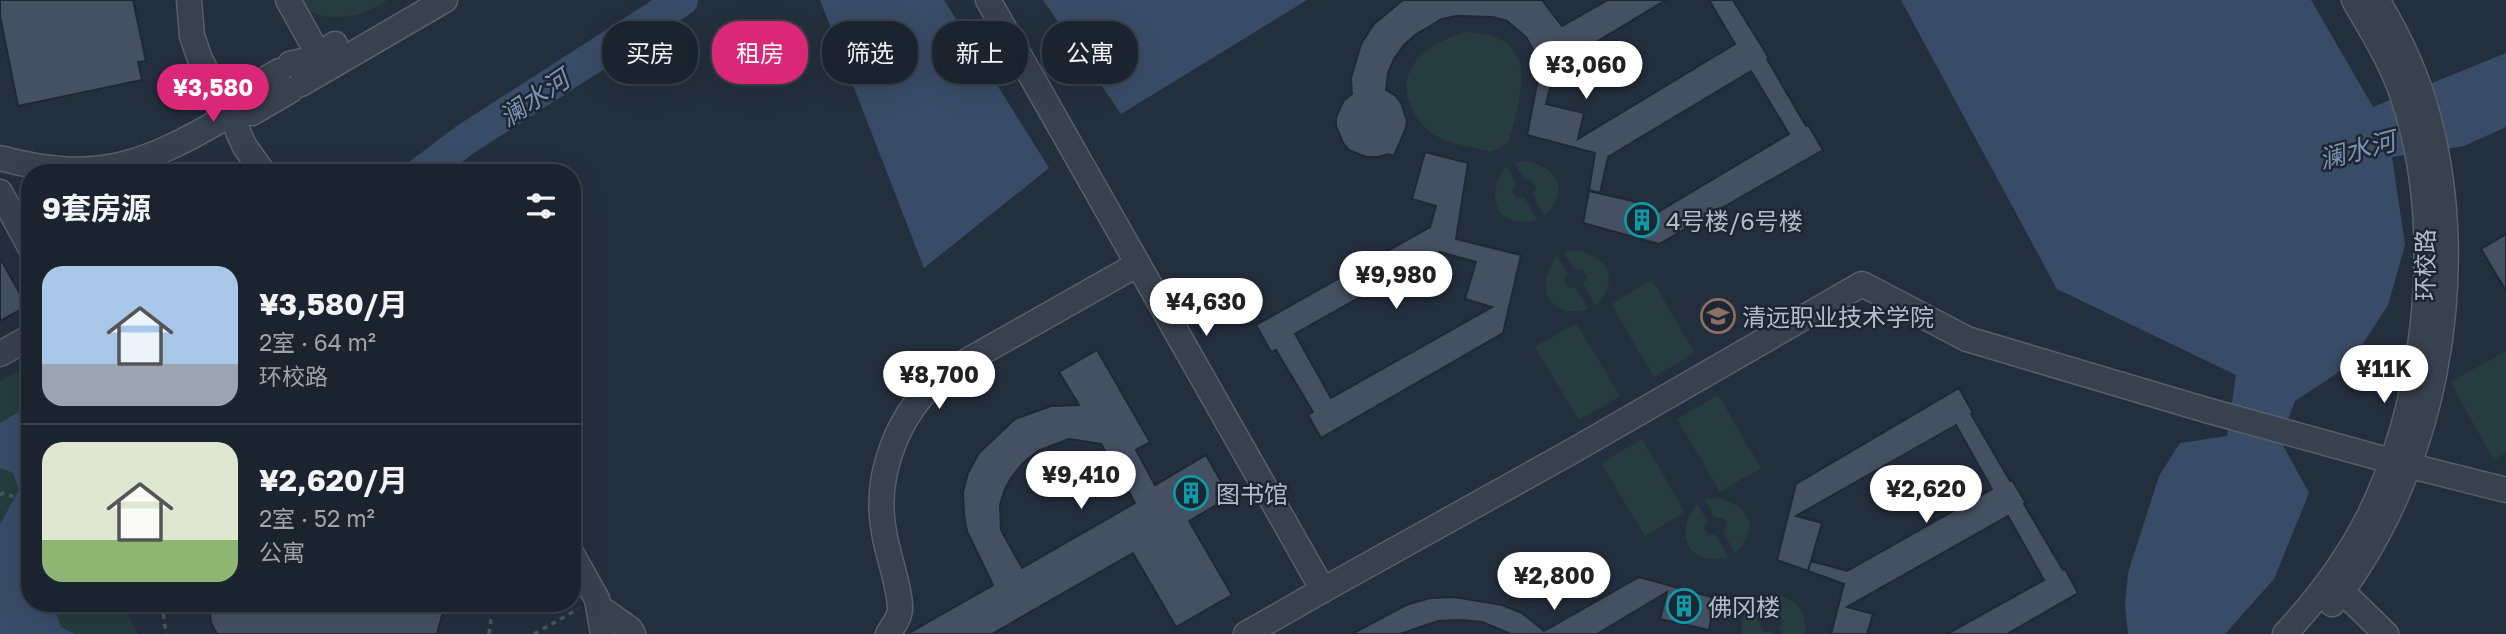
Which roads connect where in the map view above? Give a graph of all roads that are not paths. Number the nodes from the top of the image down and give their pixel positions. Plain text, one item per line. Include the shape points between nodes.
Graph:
1 (189, 0) edge
2 (288, 0) edge
3 (412, 0) edge
4 (445, 0) edge
5 (988, 0) edge
6 (2354, 0) edge
7 (2377, 0) edge
8 (326, 58) junction
9 (2410, 89) junction
10 (233, 113) junction
11 (0, 158) edge
12 (36, 164) edge
13 (127, 164) edge
14 (257, 164) edge
15 (0, 192) edge
16 (21, 230) edge
17 (1138, 264) junction
18 (21, 342) edge
19 (0, 354) edge
20 (2400, 464) junction
21 (2506, 490) edge
22 (581, 571) edge
23 (1323, 590) junction
24 (2340, 594) junction
25 (598, 603) junction
26 (603, 634) edge
27 (633, 634) edge
28 (888, 634) edge
29 (1246, 634) edge
30 (2285, 634) edge
31 (2307, 634) edge
32 (2386, 634) edge

1 - 10 street via 196,48
2 - 8 street
3 - 8 street
4 - 8 street
5 - 17 street
6 - 9 street, 环校路 via 2387,61
7 - 9 street, 环校路 via 2403,48
8 - 10 street via 311,59 290,77 242,93
9 - 20 street, 环校路 via 2427,157 2426,293
10 - 13 street via 162,152
10 - 14 street via 245,147
11 - 12 street
15 - 16 street
17 - 23 street
17 - 28 street via 944,374 909,414 887,461 881,498 900,612
18 - 19 street
20 - 21 street
20 - 23 street via 1967,339 1862,284
20 - 24 street, 环校路 via 2378,534
20 - 30 street, 环校路 via 2333,577
22 - 25 street
23 - 29 street
24 - 31 street, 环校路
24 - 32 street
25 - 26 street
25 - 27 street

